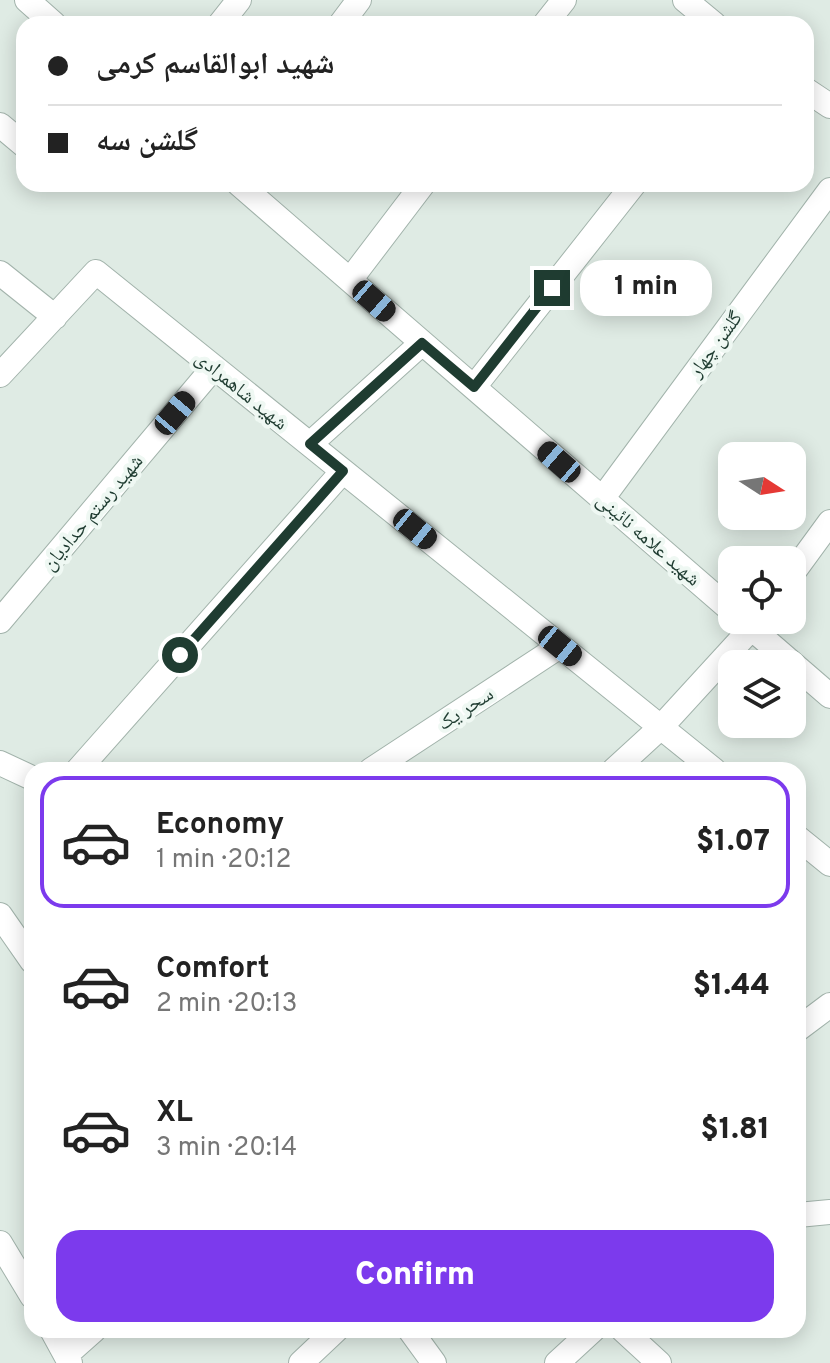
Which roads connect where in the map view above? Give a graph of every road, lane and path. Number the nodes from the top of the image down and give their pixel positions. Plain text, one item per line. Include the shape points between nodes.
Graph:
1 (27, 0) edge
2 (239, 0) edge
3 (564, 0) edge
4 (685, 0) edge
5 (45, 16) edge
6 (226, 16) edge
7 (551, 16) edge
8 (704, 16) edge
9 (0, 125) edge
10 (16, 138) edge
11 (830, 190) edge
12 (248, 192) edge
13 (417, 192) edge
14 (628, 192) edge
15 (0, 273) edge
16 (350, 280) junction
17 (55, 317) junction
18 (422, 343) junction
19 (214, 367) junction
20 (0, 375) edge
21 (474, 387) junction
22 (310, 444) junction
23 (343, 471) junction
24 (602, 499) junction
25 (830, 522) edge
26 (806, 555) edge
27 (718, 599) edge
28 (0, 621) edge
29 (741, 634) edge
30 (763, 634) edge
31 (560, 646) junction
32 (830, 696) edge
33 (661, 727) junction
34 (85, 762) edge
35 (383, 762) edge
36 (623, 762) edge
37 (704, 762) edge
38 (0, 763) edge
39 (24, 774) edge
40 (806, 844) edge
41 (830, 864) edge
42 (0, 915) edge
43 (24, 950) edge
44 (830, 1005) edge
45 (806, 1023) edge
46 (830, 1212) edge
47 (806, 1214) edge
48 (0, 1243) edge
49 (24, 1283) edge
50 (57, 1338) edge
51 (87, 1338) edge
52 (328, 1338) edge
53 (416, 1338) edge
54 (584, 1338) edge
55 (632, 1338) edge
56 (68, 1358) edge
57 (301, 1363) edge
58 (434, 1363) edge
59 (557, 1363) edge
60 (659, 1363) edge

1 - 5 street
2 - 6 street
3 - 7 street
4 - 8 street
9 - 10 street
11 - 24 street, گلشن چهار
12 - 16 street, شهید علامه‌ نائینی
13 - 16 street
14 - 21 street
15 - 17 street
16 - 18 street, شهید علامه‌ نائینی
17 - 19 street, شهید شاهمرادی via 96,272
17 - 20 street
18 - 21 street, شهید علامه‌ نائینی
18 - 22 street
19 - 22 street, شهید شاهمرادی
19 - 28 street, شهید رستم حدادیان
21 - 24 street, شهید علامه‌ نائینی
22 - 23 street, شهید شاهمرادی
23 - 31 street, شهید شاهمرادی
23 - 34 street
24 - 27 street, شهید علامه‌ نائینی
25 - 26 street
29 - 33 street
30 - 32 street
31 - 33 street, شهید شاهمرادی
31 - 35 street, سحر یک
33 - 36 street
33 - 37 street, شهید شاهمرادی
38 - 39 street
40 - 41 street
42 - 43 street
44 - 45 street
46 - 47 street
48 - 49 street
50 - 56 street
51 - 56 street
52 - 57 street
53 - 58 street
54 - 59 street
55 - 60 street

